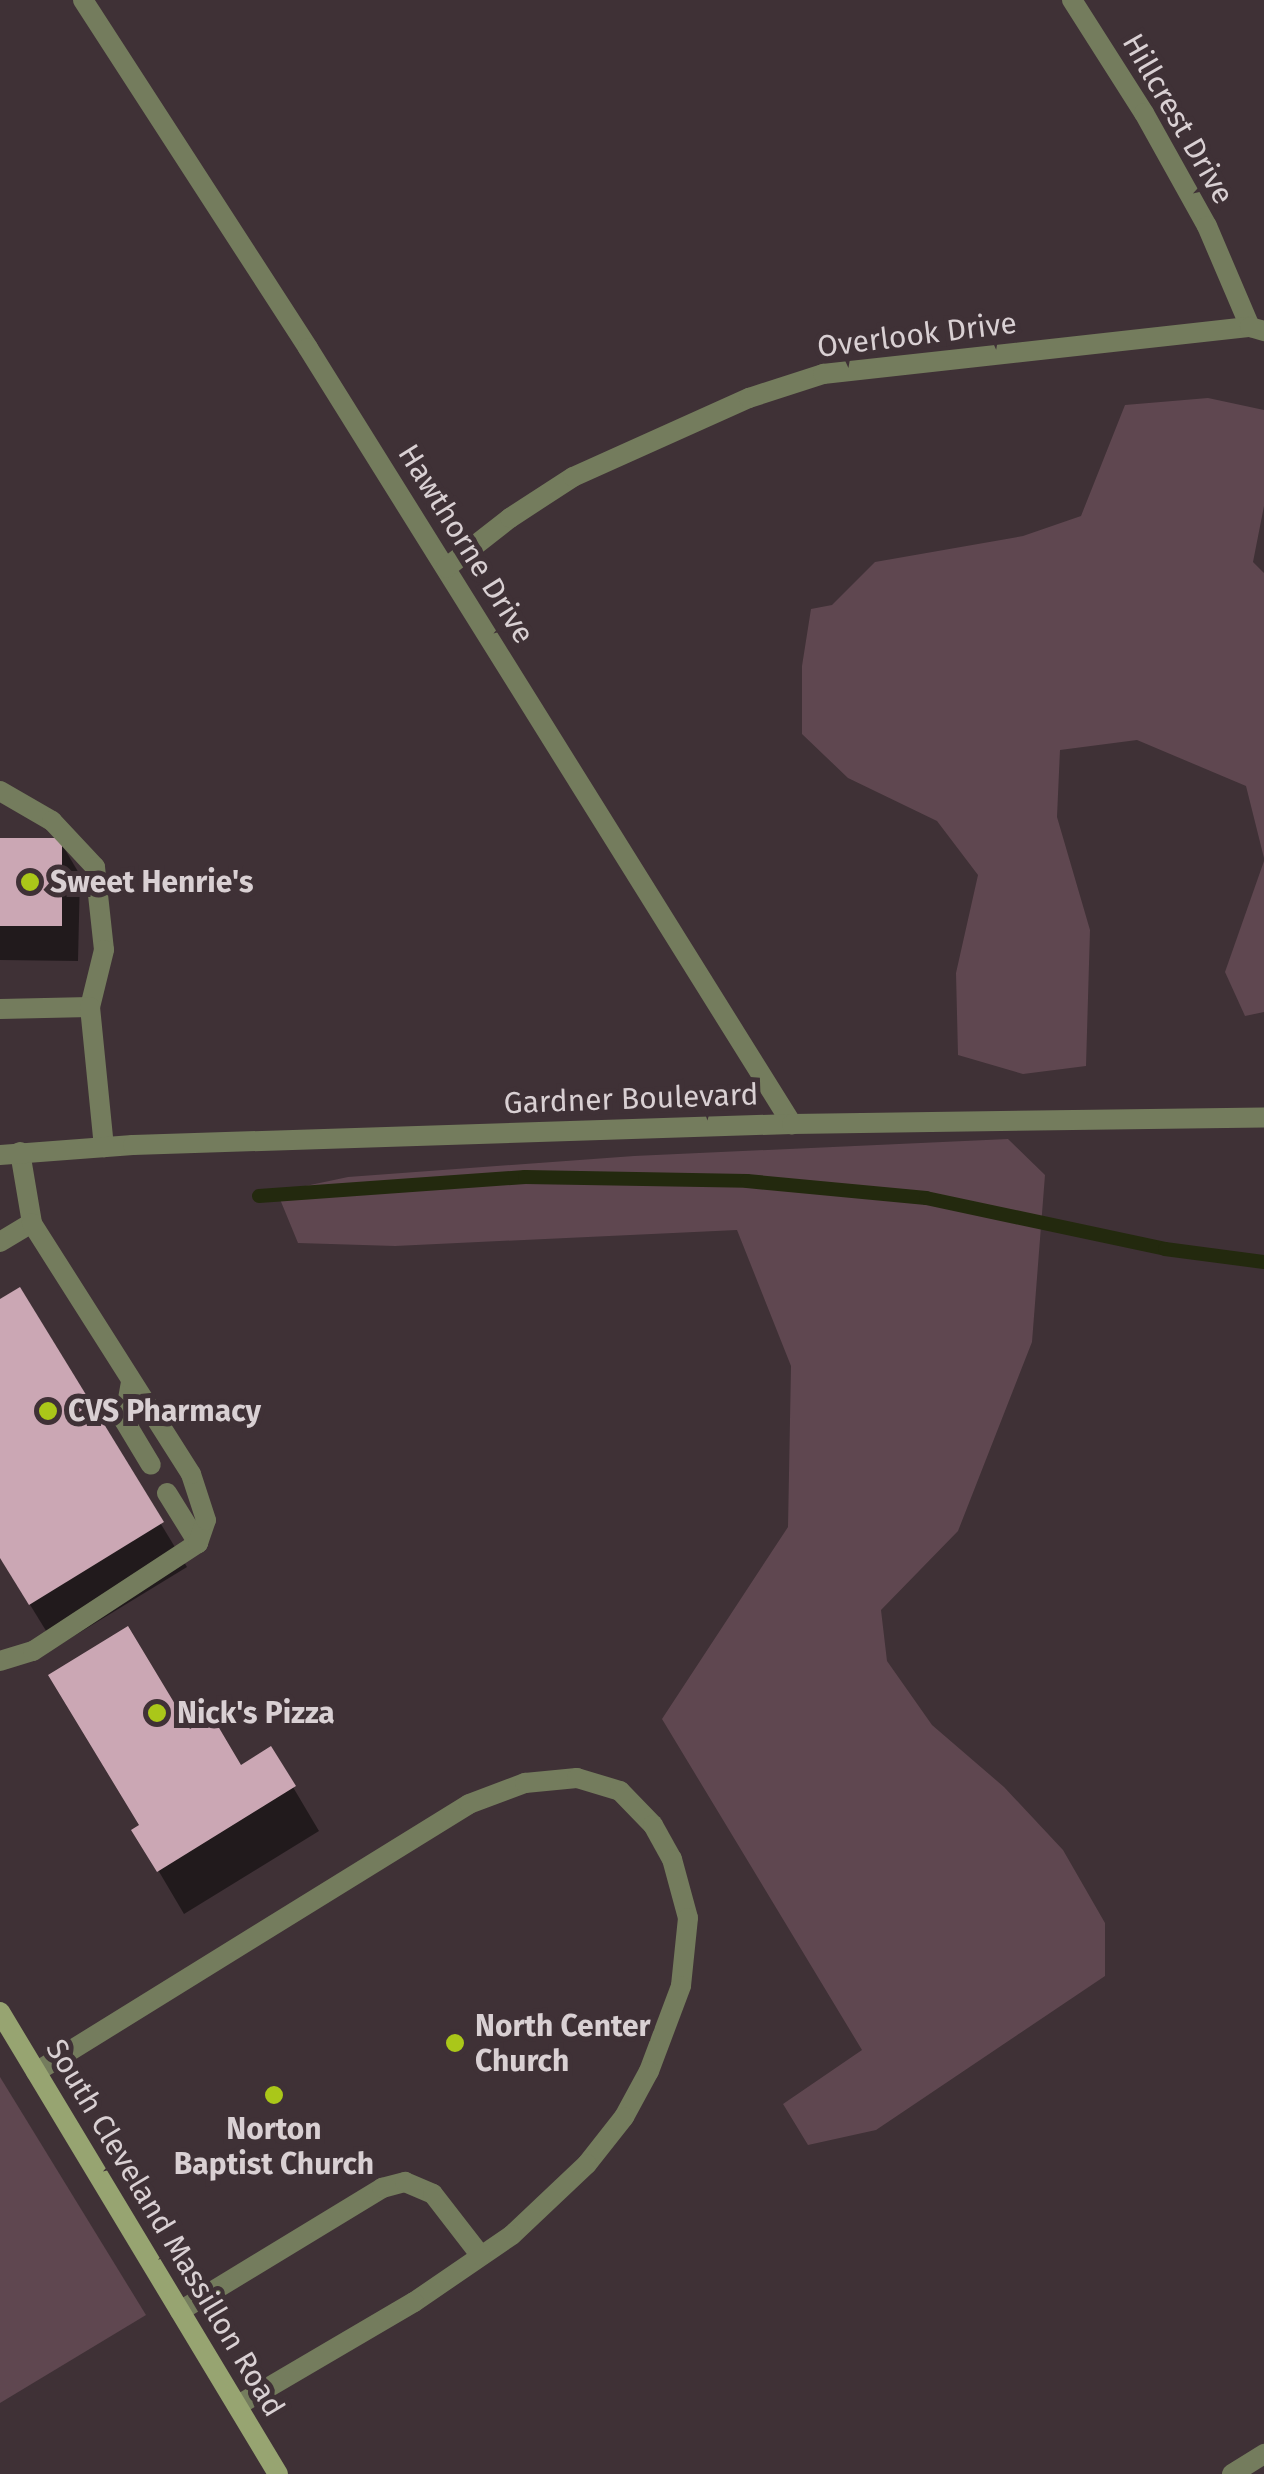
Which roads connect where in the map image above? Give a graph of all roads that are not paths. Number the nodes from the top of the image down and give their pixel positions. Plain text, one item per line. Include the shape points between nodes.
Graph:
1 (83, 0) edge
2 (1072, 0) edge
3 (1257, 329) edge
4 (446, 568) junction
5 (0, 791) edge
6 (90, 1008) junction
7 (0, 1009) edge
8 (1264, 1116) edge
9 (792, 1124) junction
10 (104, 1147) junction
11 (10, 1153) edge
12 (32, 1223) junction
13 (0, 1242) edge
14 (131, 1382) junction
15 (150, 1465) dead end
16 (167, 1493) dead end
17 (198, 1542) junction
18 (0, 1661) edge
19 (0, 2012) edge
20 (36, 2072) junction
21 (481, 2256) junction
22 (180, 2311) junction
23 (237, 2406) junction
24 (1264, 2454) edge
25 (278, 2474) edge
26 (1232, 2474) edge

1 - 4 street, Hawthorne Drive
2 - 3 street, Hillcrest Drive via 1144,112
3 - 4 street, Overlook Drive via 823,374 749,398 573,477
4 - 9 street, Hawthorne Drive
5 - 6 street via 52,821 95,867 104,950
6 - 7 street
6 - 10 street
8 - 9 street, Gardner Boulevard
9 - 10 street, Gardner Boulevard
10 - 11 street, Gardner Boulevard
11 - 12 street
12 - 13 street
12 - 14 street
14 - 15 street via 124,1420
14 - 17 street via 196,1486 206,1520
16 - 17 street
17 - 18 street via 33,1652
19 - 20 main road, South Cleveland Massillon Road
20 - 21 street via 469,1804 526,1783 576,1778 620,1791 653,1825 672,1859 688,1918 681,1986 650,2070 624,2117 587,2164
20 - 22 main road, South Cleveland Massillon Road
21 - 22 street via 434,2194 405,2182 382,2188
21 - 23 street
22 - 23 main road, South Cleveland Massillon Road
23 - 25 main road, South Cleveland Massillon Road
24 - 26 street

